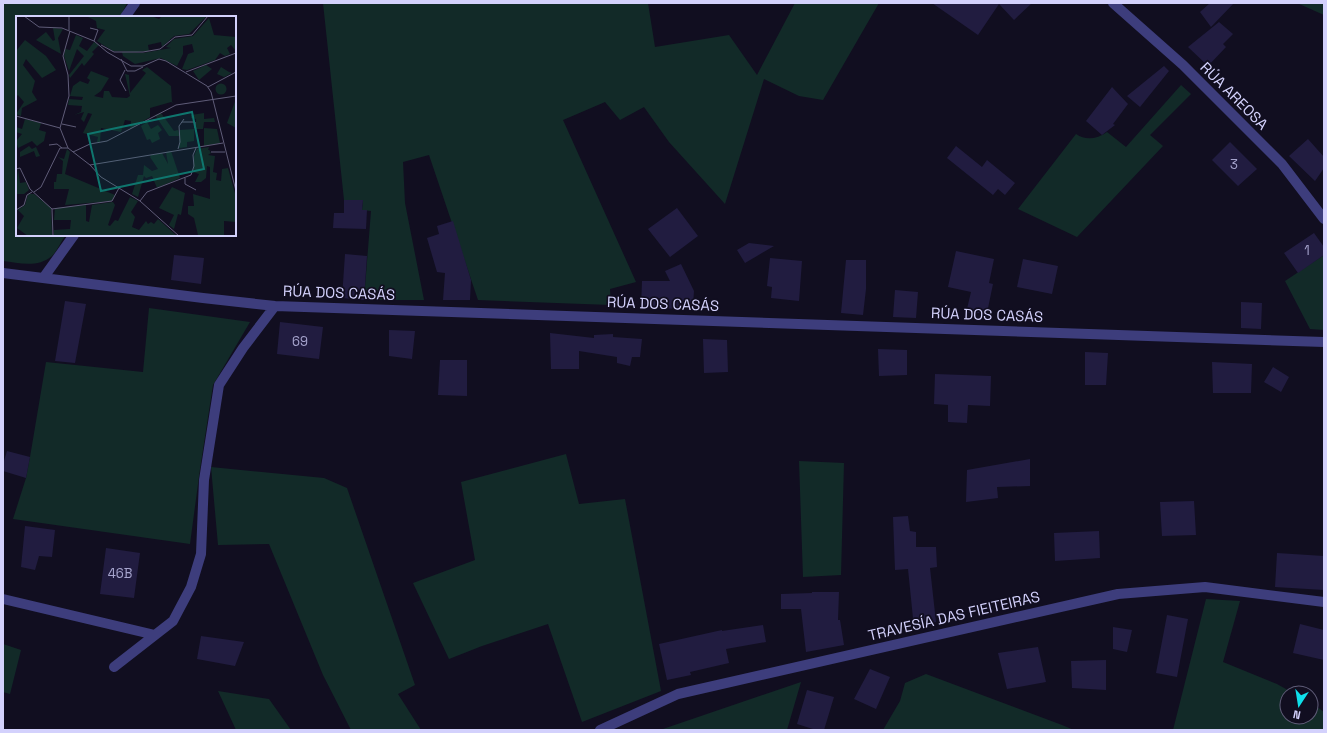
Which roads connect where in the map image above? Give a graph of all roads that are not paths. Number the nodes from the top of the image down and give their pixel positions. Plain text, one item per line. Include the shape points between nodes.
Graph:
1 (135, 3) edge
2 (1113, 3) edge
3 (126, 16) edge
4 (1324, 220) edge
5 (73, 236) edge
6 (3, 273) edge
7 (44, 277) junction
8 (275, 306) junction
9 (1324, 342) edge
10 (3, 599) edge
11 (1324, 602) edge
12 (155, 635) junction
13 (114, 667) dead end
14 (600, 730) edge

1 - 3 street
2 - 4 street, RÚA AREOSA via 1183,65 1282,164
5 - 7 street
6 - 7 street, RÚA DOS CASÁS
7 - 8 street, RÚA DOS CASÁS
8 - 9 street, RÚA DOS CASÁS
8 - 12 street via 243,348 220,385 204,480 201,554 191,587 173,621
10 - 12 street
11 - 14 street, TRAVESÍA DAS FIEITEIRAS via 1205,587 1118,594 678,694
12 - 13 street

